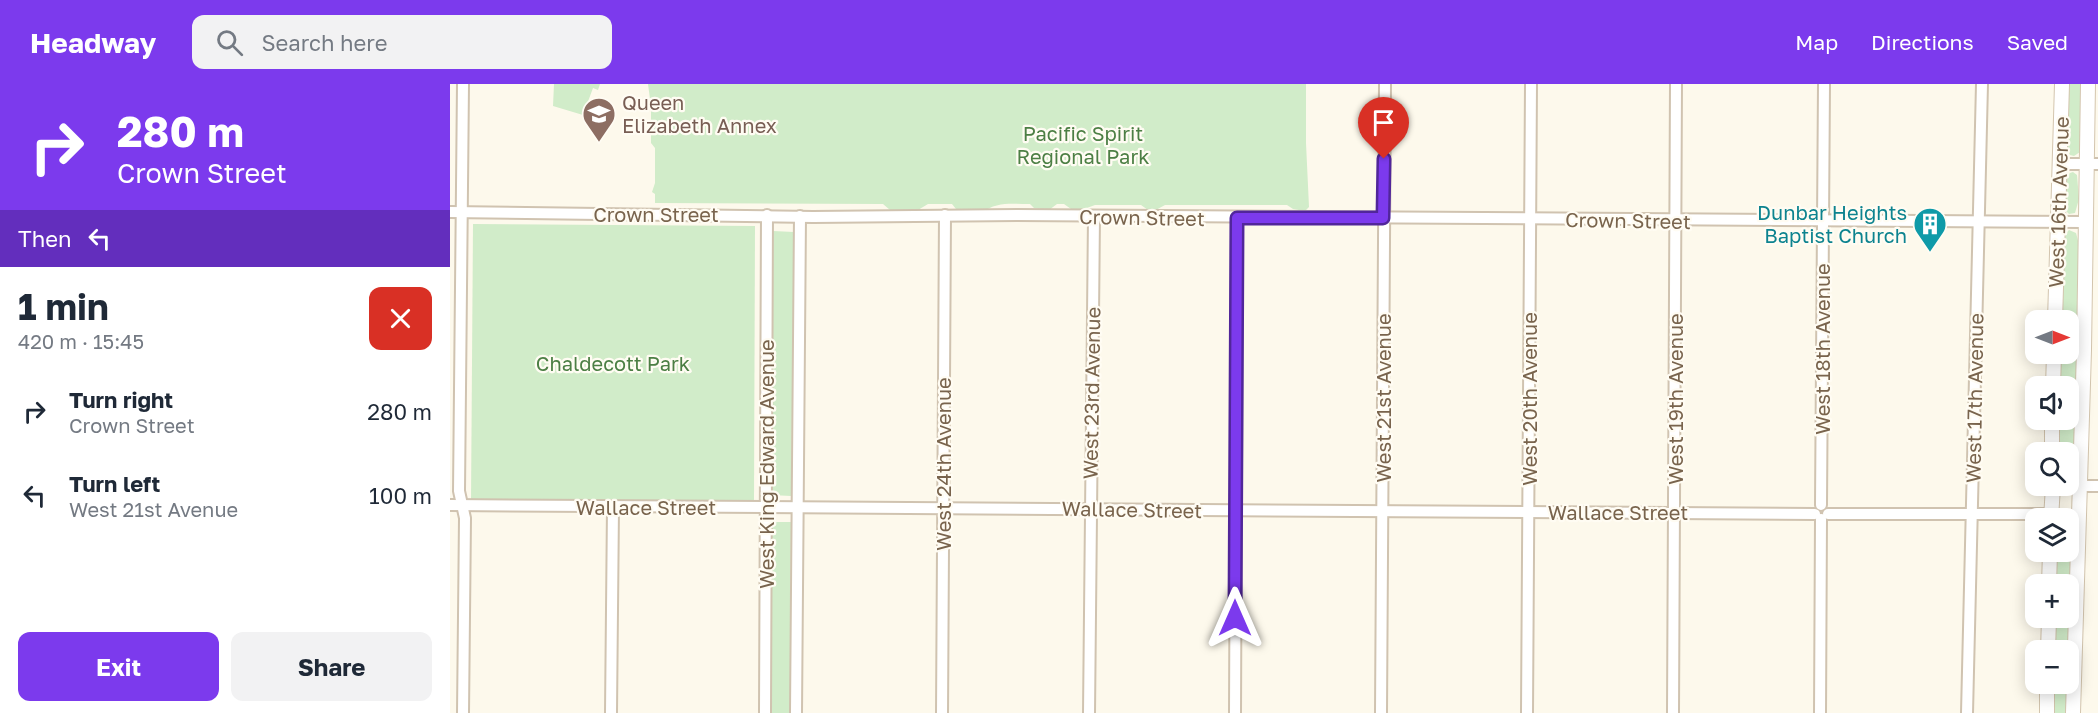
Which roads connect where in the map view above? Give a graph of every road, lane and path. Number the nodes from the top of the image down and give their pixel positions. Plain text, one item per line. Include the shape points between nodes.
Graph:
1 (463, 84) edge
2 (1385, 84) edge
3 (1531, 84) edge
4 (1676, 84) edge
5 (1824, 84) edge
6 (1982, 84) edge
7 (2062, 84) edge
8 (2088, 84) edge
9 (2060, 164) junction
10 (2092, 164) edge
11 (456, 213) edge
12 (767, 215) junction
13 (945, 215) junction
14 (800, 216) junction
15 (1094, 216) junction
16 (1237, 218) junction
17 (1383, 218) junction
18 (1529, 219) junction
19 (1823, 220) junction
20 (1676, 221) junction
21 (2058, 221) junction
22 (1979, 222) junction
23 (2086, 222) junction
24 (2055, 310) edge
25 (455, 358) edge
26 (2079, 486) joint
27 (2098, 486) edge
28 (2079, 496) edge
29 (456, 505) edge
30 (613, 507) junction
31 (766, 508) junction
32 (797, 508) junction
33 (943, 508) junction
34 (1090, 509) junction
35 (1235, 510) junction
36 (1382, 511) junction
37 (1529, 512) junction
38 (1674, 512) junction
39 (1821, 513) junction
40 (1972, 514) junction
41 (2025, 516) edge
42 (2048, 694) edge
43 (462, 713) edge
44 (611, 713) edge
45 (765, 713) edge
46 (796, 713) edge
47 (942, 713) edge
48 (1089, 713) edge
49 (1235, 713) edge
50 (1381, 713) edge
51 (1527, 713) edge
52 (1673, 713) edge
53 (1820, 713) edge
54 (1967, 713) edge
55 (2047, 713) edge
56 (2073, 713) edge

1 - 11 street
2 - 17 street, West 21st Avenue
3 - 18 street, West 20th Avenue
4 - 20 street, West 19th Avenue
5 - 19 street, West 18th Avenue
6 - 22 street, West 17th Avenue
7 - 9 main road, West 16th Avenue
8 - 10 main road, West 16th Avenue
9 - 10 street
9 - 21 main road, West 16th Avenue
10 - 23 main road, West 16th Avenue
11 - 12 street, Crown Street
11 - 25 street
12 - 14 street, Crown Street
12 - 31 street, West King Edward Avenue
13 - 14 street, Crown Street
13 - 15 street, Crown Street
13 - 33 street, West 24th Avenue
14 - 32 street, West King Edward Avenue
15 - 16 street, Crown Street
15 - 34 street, West 23rd Avenue
16 - 17 street, Crown Street
16 - 35 street
17 - 18 street, Crown Street
17 - 36 street, West 21st Avenue
18 - 20 street, Crown Street
18 - 37 street, West 20th Avenue
19 - 20 street, Crown Street
19 - 22 street, Crown Street
19 - 39 street, West 18th Avenue
20 - 38 street, West 19th Avenue
21 - 22 street, Crown Street
21 - 23 street, Crown Street
21 - 24 main road, West 16th Avenue
22 - 40 street, West 17th Avenue
23 - 26 main road, West 16th Avenue
25 - 29 street via 459,491
26 - 27 street
28 - 56 main road, West 16th Avenue
29 - 30 street, Wallace Street
29 - 43 street via 465,518
30 - 31 street, Wallace Street
30 - 44 street
31 - 32 street, Wallace Street
31 - 45 street, West King Edward Avenue
32 - 33 street, Wallace Street
32 - 46 street, West King Edward Avenue
33 - 34 street, Wallace Street
33 - 47 street, West 24th Avenue
34 - 35 street, Wallace Street
34 - 48 street, West 23rd Avenue
35 - 36 street, Wallace Street
35 - 49 street
36 - 37 street, Wallace Street
36 - 50 street, West 21st Avenue
37 - 38 street, Wallace Street
37 - 51 street, West 20th Avenue
38 - 39 street, Wallace Street
38 - 52 street, West 19th Avenue
39 - 40 street, Wallace Street
39 - 53 street, West 18th Avenue
40 - 41 street, Wallace Street
40 - 54 street, West 17th Avenue
42 - 55 main road

